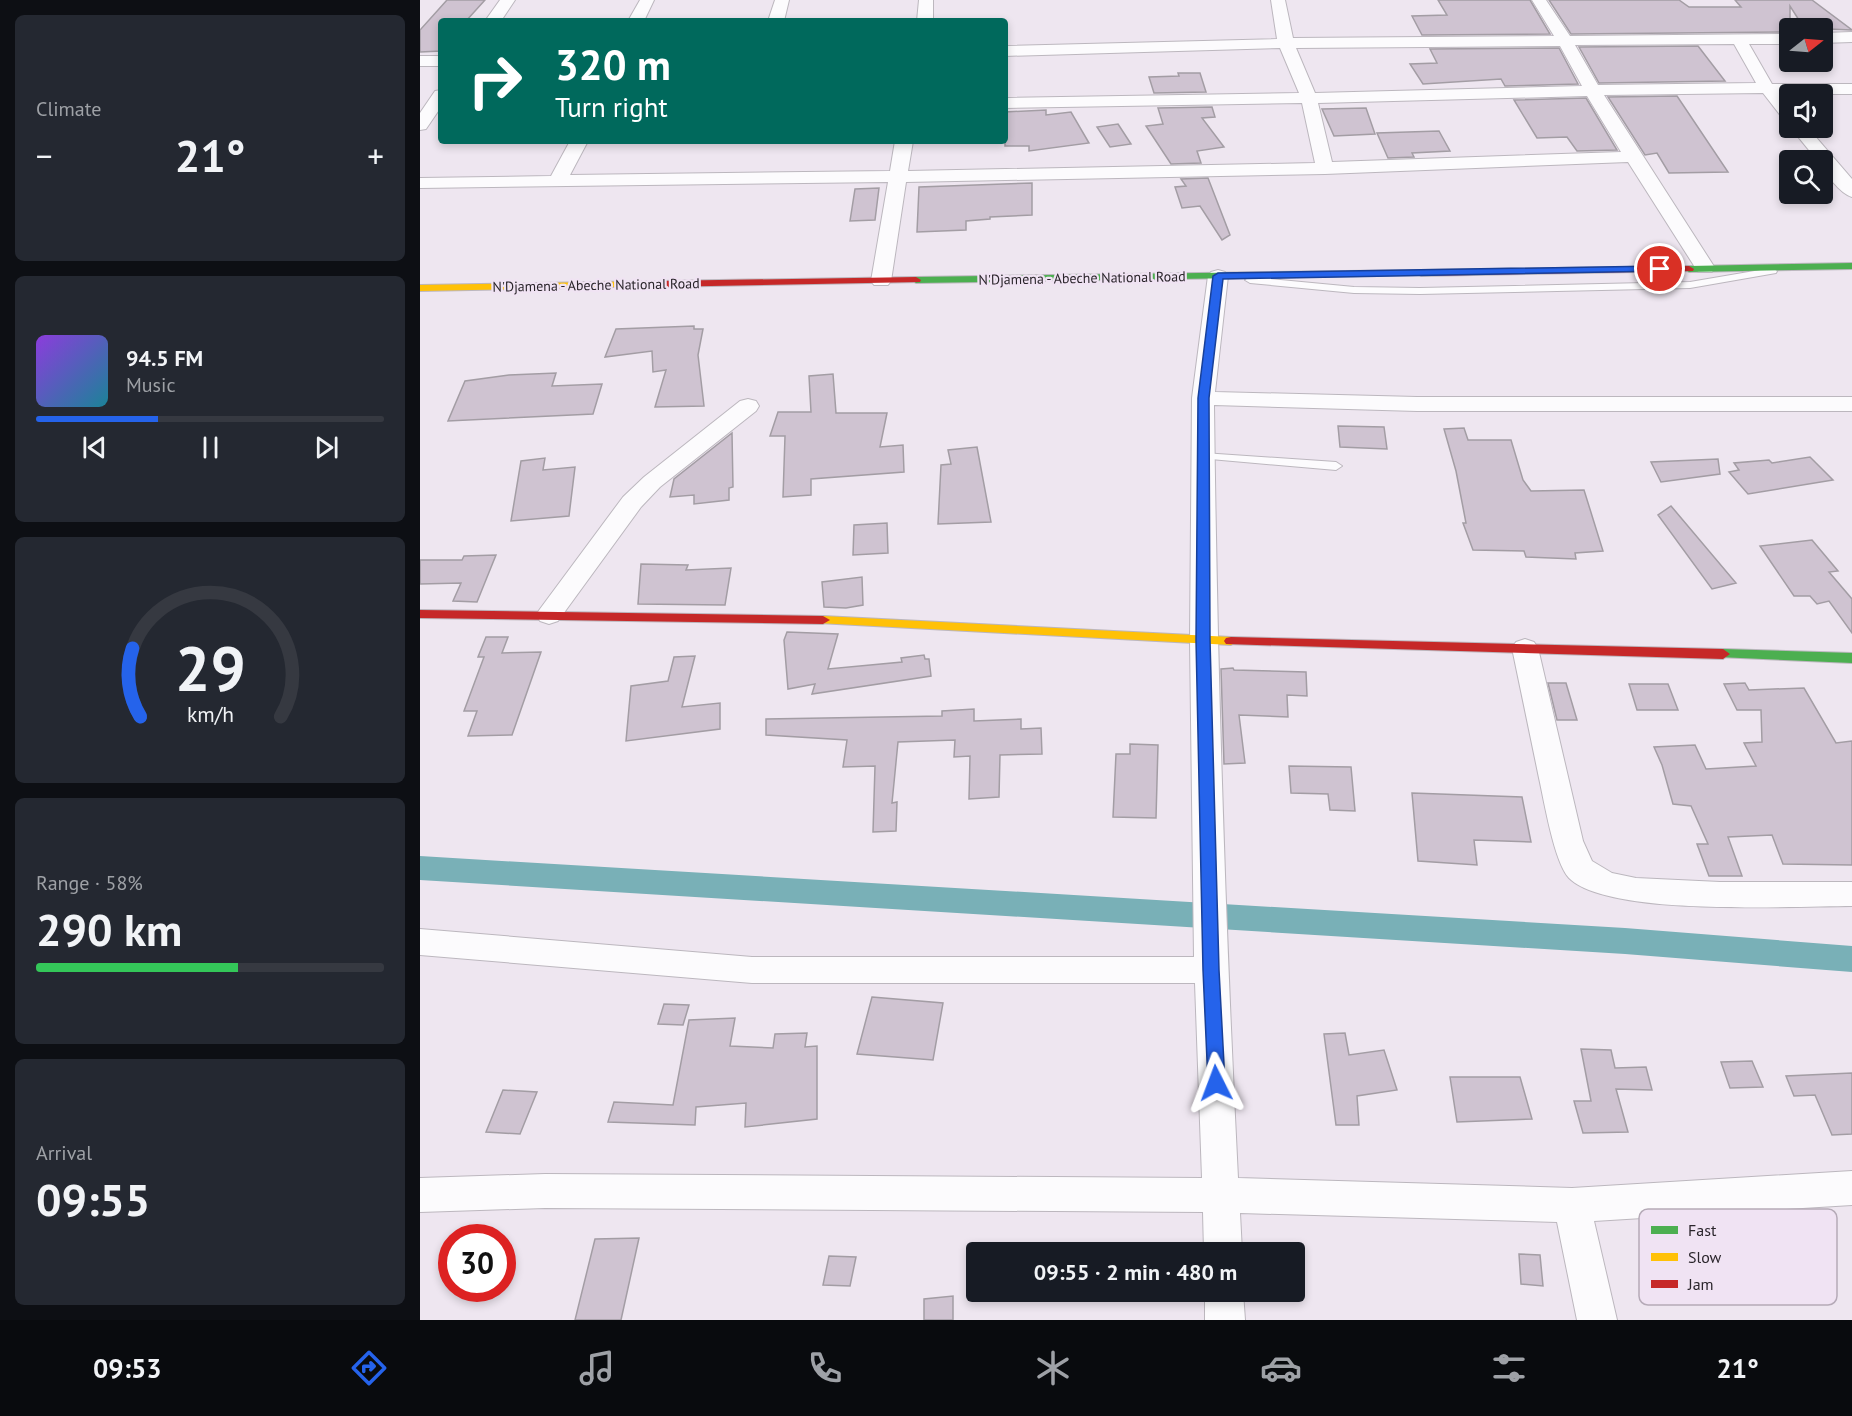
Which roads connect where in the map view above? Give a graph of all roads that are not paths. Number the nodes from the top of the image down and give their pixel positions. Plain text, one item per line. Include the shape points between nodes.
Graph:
1 (507, 0) edge
2 (647, 0) edge
3 (782, 0) edge
4 (927, 0) edge
5 (1278, 0) edge
6 (1539, 0) edge
7 (495, 18) edge
8 (638, 18) edge
9 (777, 18) edge
10 (925, 18) edge
11 (1852, 37) edge
12 (1833, 38) edge
13 (1779, 39) edge
14 (1739, 40) junction
15 (1565, 41) junction
16 (1286, 43) junction
17 (1008, 51) edge
18 (420, 61) edge
19 (438, 61) edge
20 (1766, 87) junction
21 (1852, 89) edge
22 (1591, 91) junction
23 (1309, 98) junction
24 (438, 99) edge
25 (1008, 103) edge
26 (1779, 103) edge
27 (423, 117) edge
28 (1807, 138) edge
29 (577, 144) edge
30 (903, 144) edge
31 (1632, 157) junction
32 (1324, 169) junction
33 (897, 177) junction
34 (558, 182) junction
35 (420, 183) edge
36 (1852, 191) edge
37 (1852, 266) edge
38 (1789, 267) junction
39 (1705, 268) junction
40 (1218, 276) junction
41 (881, 282) junction
42 (420, 288) edge
43 (1203, 398) junction
44 (1852, 405) edge
45 (748, 406) dead end
46 (1203, 456) junction
47 (1336, 466) dead end
48 (420, 614) edge
49 (549, 615) junction
50 (1203, 640) junction
51 (1525, 648) junction
52 (1852, 658) edge
53 (1852, 894) edge
54 (420, 942) edge
55 (1211, 970) junction
56 (1852, 1188) edge
57 (420, 1195) edge
58 (1222, 1195) junction
59 (1572, 1205) junction
60 (1223, 1242) edge
61 (1224, 1302) edge
62 (1225, 1320) edge
63 (1597, 1320) edge

1 - 7 street
2 - 8 street
3 - 9 street
4 - 10 street
5 - 16 street
6 - 15 street
11 - 12 street
13 - 14 street
14 - 15 street
14 - 20 street
15 - 16 street
15 - 22 street
16 - 17 street
16 - 23 street
18 - 19 street
20 - 21 street
20 - 22 street
20 - 26 street
22 - 23 street
22 - 31 street
23 - 25 street
23 - 32 street
24 - 27 street
28 - 36 street
29 - 34 street
30 - 33 street
31 - 32 street
31 - 39 street
32 - 33 street
33 - 34 street
33 - 41 street
34 - 35 street
37 - 38 main road, N'Djamena - Abeche National Road
38 - 39 main road, N'Djamena - Abeche National Road
38 - 40 lane via 1690,285 1420,291 1354,290
39 - 40 main road, N'Djamena - Abeche National Road
40 - 41 main road, N'Djamena - Abeche National Road
40 - 43 street
41 - 42 main road, N'Djamena - Abeche National Road
43 - 44 street via 1417,404
43 - 46 street
45 - 49 street via 632,502
46 - 47 lane
46 - 50 street
48 - 49 main road
49 - 50 main road via 796,619
50 - 51 main road
50 - 55 street
51 - 52 main road
51 - 53 street via 1568,841 1580,869 1605,884 1636,890
54 - 55 street via 752,970
55 - 58 street
56 - 59 street
57 - 58 street via 545,1191
58 - 59 street
58 - 60 street
59 - 63 street
61 - 62 street

